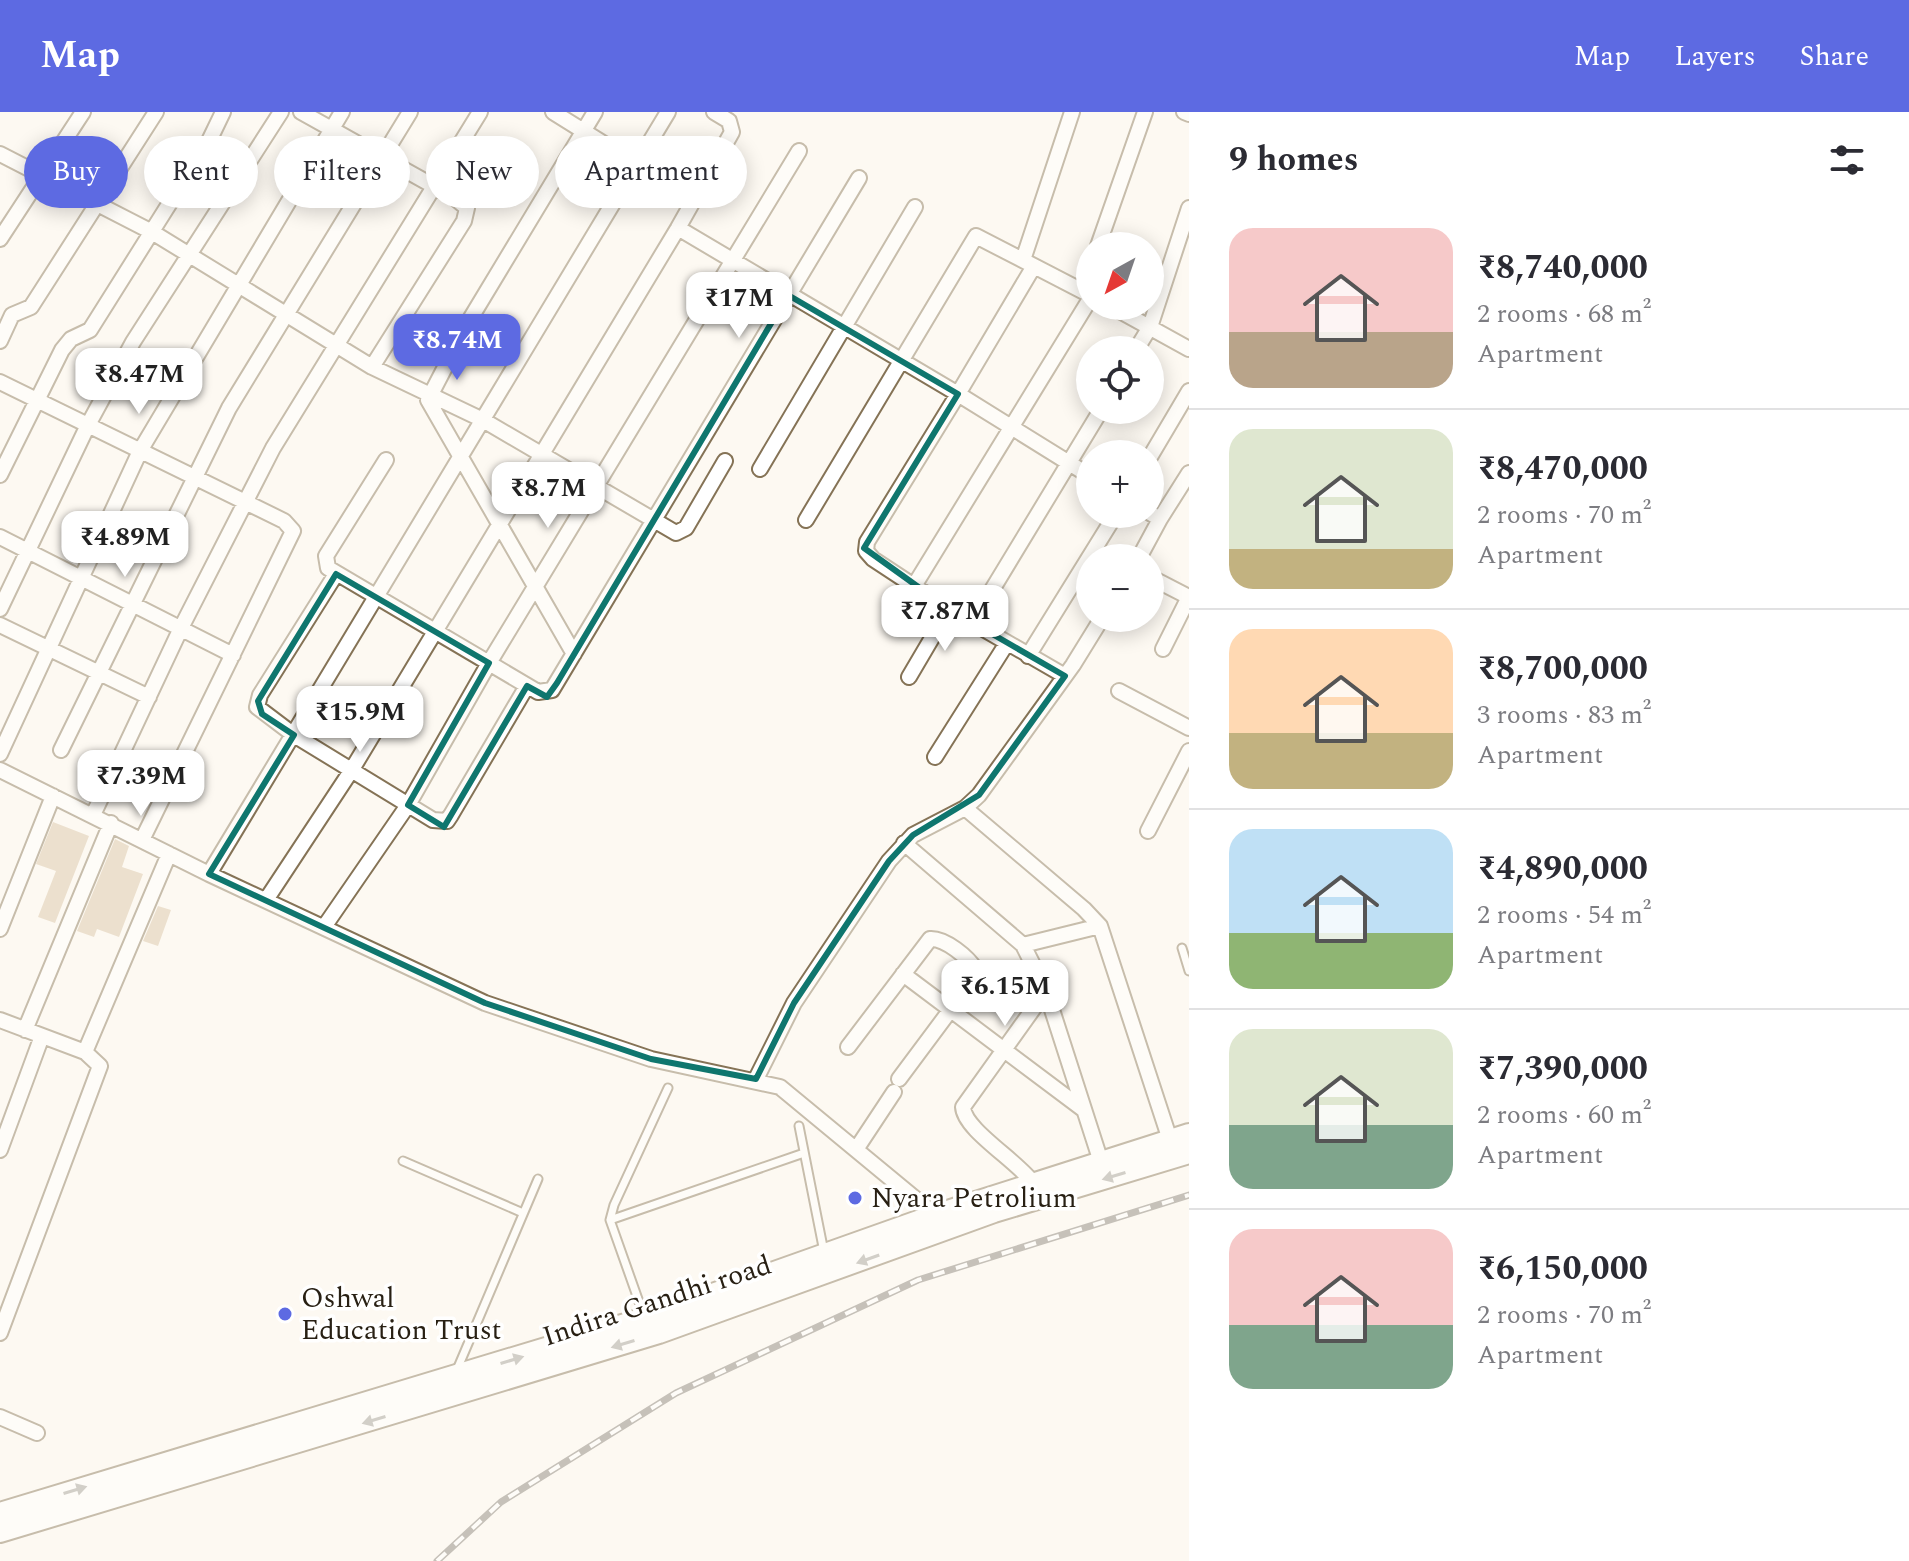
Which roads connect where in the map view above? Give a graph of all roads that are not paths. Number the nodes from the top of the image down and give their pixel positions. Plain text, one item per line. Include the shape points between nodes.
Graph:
1 (83, 112) edge
2 (156, 112) edge
3 (223, 112) edge
4 (281, 112) edge
5 (301, 112) edge
6 (342, 112) edge
7 (410, 112) edge
8 (480, 112) edge
9 (553, 112) edge
10 (595, 112) edge
11 (668, 112) edge
12 (714, 112) edge
13 (1072, 112) edge
14 (1145, 112) edge
15 (331, 129) junction
16 (585, 129) junction
17 (68, 136) edge
18 (343, 136) edge
19 (395, 136) edge
20 (464, 136) edge
21 (596, 136) edge
22 (654, 136) edge
23 (730, 136) edge
24 (799, 151) dead end
25 (0, 154) edge
26 (128, 157) edge
27 (24, 167) edge
28 (859, 178) dead end
29 (426, 195) edge
30 (24, 204) edge
31 (915, 207) dead end
32 (96, 208) edge
33 (101, 208) edge
34 (350, 208) edge
35 (464, 208) edge
36 (612, 208) edge
37 (689, 208) edge
38 (1189, 208) edge
39 (678, 228) junction
40 (152, 232) junction
41 (1103, 232) edge
42 (0, 239) edge
43 (188, 253) junction
44 (731, 261) junction
45 (1028, 263) junction
46 (236, 285) junction
47 (1076, 289) edge
48 (788, 295) junction
49 (285, 315) junction
50 (1076, 316) edge
51 (1137, 320) edge
52 (1150, 327) junction
53 (845, 328) junction
54 (1145, 336) edge
55 (0, 341) edge
56 (335, 346) junction
57 (1189, 349) edge
58 (901, 361) junction
59 (372, 367) junction
60 (0, 382) edge
61 (1189, 391) edge
62 (429, 393) junction
63 (958, 394) junction
64 (36, 399) junction
65 (483, 420) junction
66 (1093, 424) edge
67 (88, 425) junction
68 (1011, 427) junction
69 (1160, 440) edge
70 (140, 451) junction
71 (540, 453) junction
72 (461, 456) junction
73 (386, 460) dead end
74 (725, 461) dead end
75 (1069, 463) junction
76 (1076, 467) edge
77 (760, 469) dead end
78 (1189, 473) edge
79 (0, 475) edge
80 (193, 479) junction
81 (597, 487) junction
82 (246, 504) junction
83 (1164, 505) edge
84 (806, 520) dead end
85 (499, 522) junction
86 (654, 522) junction
87 (1107, 528) edge
88 (0, 537) edge
89 (28, 551) junction
90 (336, 574) junction
91 (80, 577) junction
92 (1164, 584) edge
93 (536, 586) junction
94 (914, 586) junction
95 (377, 596) junction
96 (1189, 597) edge
97 (130, 603) junction
98 (0, 609) edge
99 (949, 609) junction
100 (972, 623) junction
101 (0, 625) edge
102 (181, 628) junction
103 (437, 631) junction
104 (1093, 632) edge
105 (1007, 643) junction
106 (47, 648) junction
107 (1163, 649) dead end
108 (574, 654) junction
109 (233, 655) junction
110 (1028, 656) junction
111 (489, 663) junction
112 (99, 673) junction
113 (1065, 676) junction
114 (909, 677) dead end
115 (527, 686) junction
116 (1119, 691) dead end
117 (149, 697) junction
118 (1189, 728) edge
119 (294, 735) junction
120 (61, 750) dead end
121 (1189, 751) edge
122 (0, 754) edge
123 (935, 757) dead end
124 (0, 770) edge
125 (351, 771) junction
126 (53, 796) junction
127 (408, 805) junction
128 (965, 808) junction
129 (93, 815) junction
130 (111, 823) junction
131 (1148, 831) dead end
132 (142, 840) junction
133 (904, 843) junction
134 (169, 854) junction
135 (209, 874) junction
136 (266, 900) junction
137 (1100, 926) junction
138 (324, 927) junction
139 (0, 929) edge
140 (1023, 945) junction
141 (1182, 948) dead end
142 (1189, 971) edge
143 (903, 974) junction
144 (1046, 991) junction
145 (950, 1010) junction
146 (0, 1020) edge
147 (25, 1030) junction
148 (42, 1036) junction
149 (848, 1047) dead end
150 (1003, 1050) junction
151 (85, 1052) junction
152 (756, 1079) junction
153 (668, 1088) dead end
154 (1084, 1110) junction
155 (799, 1126) dead end
156 (1180, 1137) edge
157 (857, 1148) junction
158 (0, 1150) edge
159 (804, 1153) junction
160 (1189, 1153) edge
161 (403, 1161) dead end
162 (1101, 1162) junction
163 (538, 1179) dead end
164 (1034, 1184) junction
165 (523, 1213) junction
166 (610, 1220) junction
167 (942, 1222) junction
168 (825, 1254) junction
169 (645, 1318) junction
170 (0, 1333) edge
171 (454, 1378) junction
172 (0, 1417) edge
173 (37, 1433) dead end
174 (0, 1513) edge
175 (0, 1532) edge

1 - 17 street
2 - 26 street
3 - 40 street
4 - 43 street
5 - 15 street
6 - 15 street
7 - 19 street
8 - 20 street
9 - 16 street
10 - 16 street
11 - 22 street
12 - 23 street via 729,121
13 - 45 street
14 - 41 street
15 - 18 street
15 - 46 street
16 - 21 street
16 - 62 street
24 - 44 street
25 - 27 street
28 - 48 street
29 - 56 street
30 - 42 street
31 - 53 street
32 - 55 street via 31,307 12,315
33 - 40 street
34 - 49 street
35 - 59 street via 466,214
36 - 65 street
37 - 39 street
38 - 52 street
39 - 44 street
39 - 71 street
40 - 43 street
40 - 64 street via 90,330 65,344
43 - 46 street
43 - 67 street
44 - 48 street
44 - 81 street
45 - 47 street
45 - 58 street via 976,236
45 - 63 street
46 - 49 street
46 - 70 street
48 - 53 street
48 - 86 street
49 - 56 street
49 - 80 street
50 - 68 street
51 - 52 street
52 - 54 street
52 - 57 street
53 - 58 street
53 - 77 street
56 - 59 street
56 - 82 street
58 - 63 street
58 - 84 street
59 - 62 street
60 - 64 street
61 - 69 street
62 - 65 street
62 - 72 street via 430,406
63 - 68 street
63 - 94 street via 867,542 873,559
64 - 67 street
64 - 79 street
65 - 71 street
65 - 72 street
66 - 75 street
67 - 70 street
67 - 89 street
68 - 75 street
68 - 94 street
70 - 80 street
70 - 91 street
71 - 81 street
71 - 85 street
72 - 85 street
72 - 95 street
73 - 90 street via 326,556 328,568
74 - 86 street via 682,532
75 - 76 street
75 - 100 street
78 - 83 street
80 - 82 street
80 - 97 street
81 - 86 street
81 - 93 street
82 - 102 street
82 - 109 street via 284,521 293,531
85 - 93 street
85 - 103 street
86 - 108 street
87 - 110 street
88 - 89 street
89 - 91 street
89 - 98 street
90 - 95 street
90 - 119 street via 258,701 262,714
91 - 97 street
91 - 106 street
92 - 96 street
93 - 108 street
93 - 111 street
94 - 99 street
95 - 103 street
95 - 119 street
96 - 107 street
97 - 102 street
97 - 112 street
99 - 100 street
99 - 114 street
100 - 105 street
101 - 106 street
102 - 109 street
102 - 117 street
103 - 111 street
103 - 125 street
104 - 113 street
105 - 110 street
105 - 123 street
106 - 112 street
106 - 122 street
108 - 115 street via 552,690 538,692
109 - 132 street
110 - 113 street
111 - 115 street
111 - 127 street
112 - 117 street
112 - 120 street
113 - 128 street via 1005,762
115 - 127 street via 447,821 433,820
116 - 118 street
117 - 129 street
119 - 125 street
119 - 135 street
121 - 131 street
124 - 126 street
125 - 127 street
125 - 136 street
126 - 129 street
126 - 139 street
127 - 138 street
128 - 133 street
128 - 137 street
129 - 130 street
130 - 132 street
130 - 147 street
132 - 134 street
133 - 140 street
133 - 152 street via 794,1003
134 - 135 street
134 - 151 street
135 - 136 street
136 - 138 street
137 - 140 street
137 - 156 street
138 - 152 street via 485,1003 651,1059
140 - 144 street
141 - 142 lane
143 - 145 street
143 - 145 street via 930,939 944,942 976,970
143 - 149 street
144 - 150 street
144 - 154 street
145 - 150 street
145 - 157 street
146 - 147 street
147 - 148 street
148 - 151 street
148 - 158 street
150 - 154 street
150 - 164 street via 965,1100 963,1115
151 - 170 street via 96,1058 99,1075
152 - 157 street via 780,1087
153 - 166 lane
154 - 162 street
155 - 159 lane
156 - 162 main road, Indira Gandhi road
157 - 167 street
159 - 166 lane
159 - 168 lane
160 -> 167 main road, Indira Gandhi road
161 - 165 lane
162 - 164 main road, Indira Gandhi road
163 - 165 lane
164 - 167 main road, Indira Gandhi road
165 - 171 lane
166 - 169 lane
167 - 168 main road, Indira Gandhi road
167 -> 175 main road, Indira Gandhi road via 659,1333
168 - 169 main road, Indira Gandhi road
171 -> 169 main road, Indira Gandhi road
174 -> 171 main road, Indira Gandhi road
172 - 173 street

